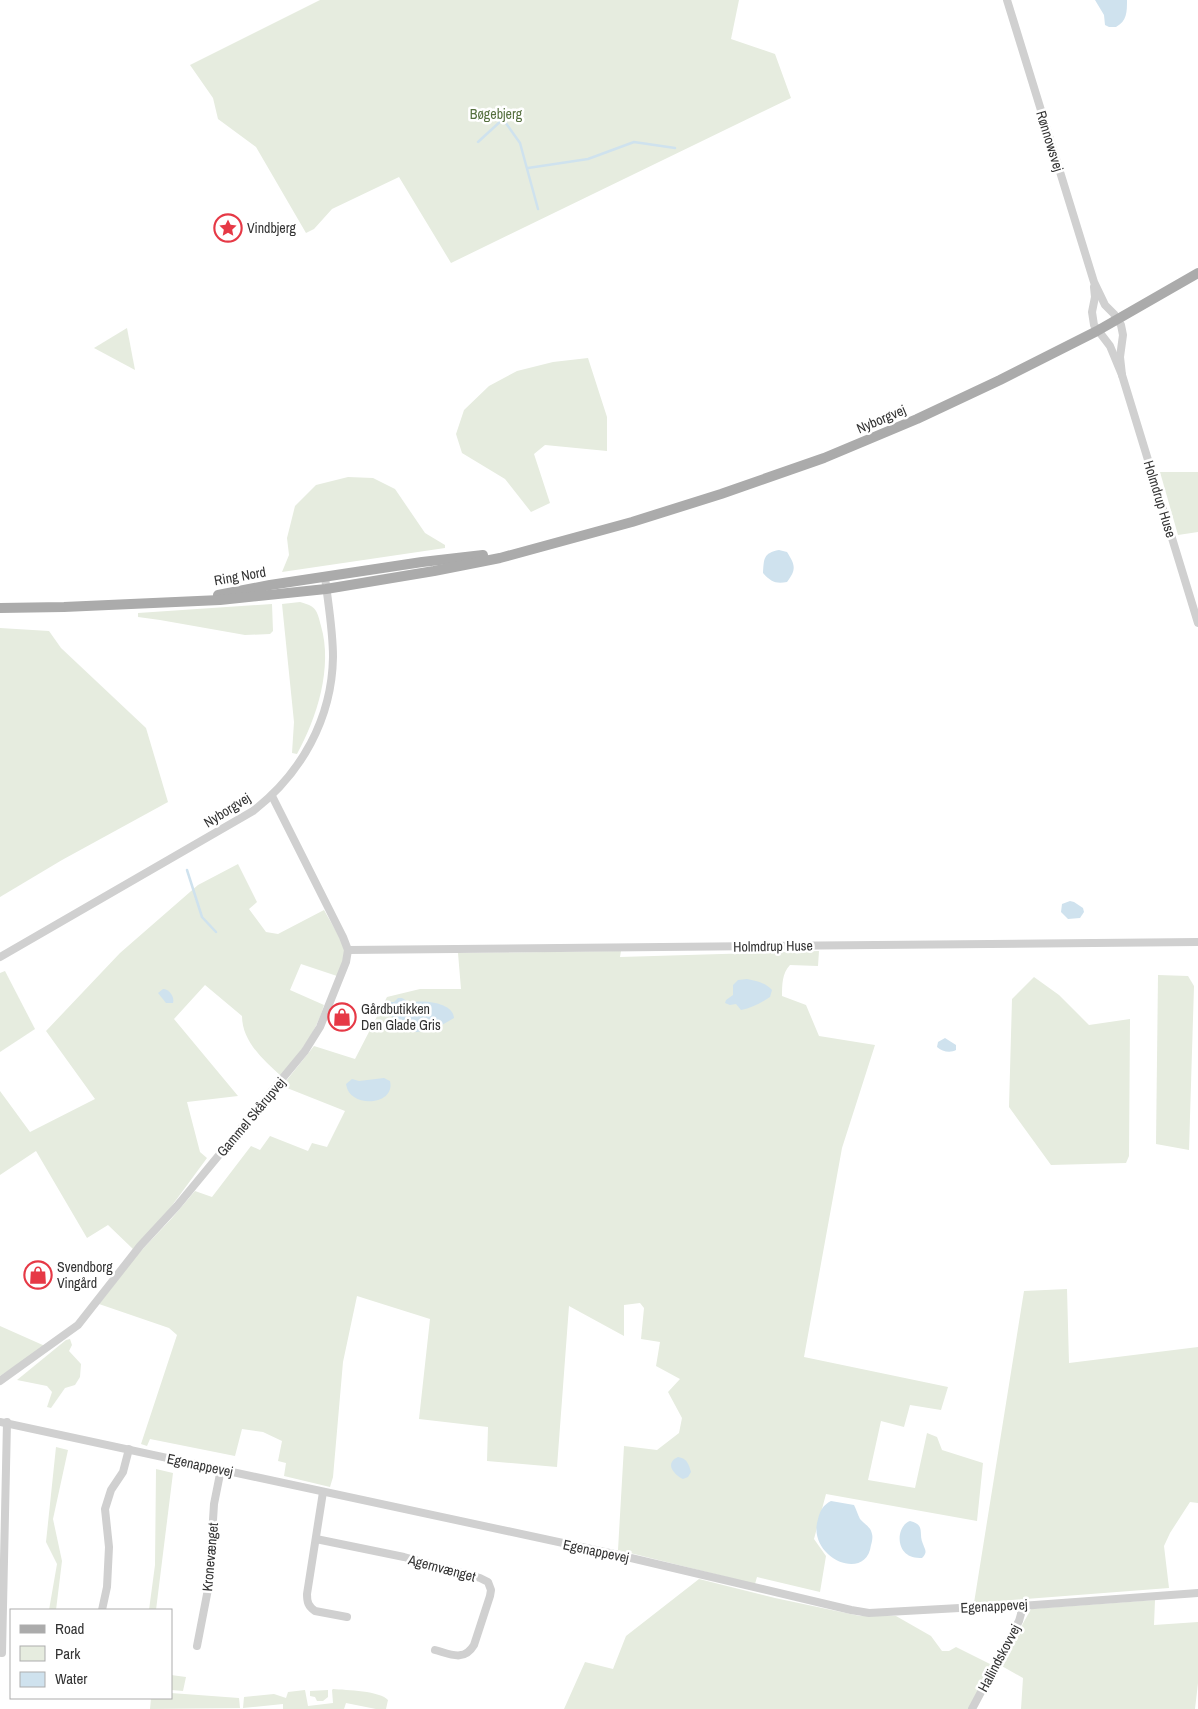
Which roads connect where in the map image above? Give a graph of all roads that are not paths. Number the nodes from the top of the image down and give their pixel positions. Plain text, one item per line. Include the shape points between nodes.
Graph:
1 (1007, 0) edge
2 (1198, 273) edge
3 (1094, 282) junction
4 (1117, 319) junction
5 (1097, 331) junction
6 (1122, 375) junction
7 (554, 543) junction
8 (325, 577) junction
9 (326, 589) junction
10 (161, 603) junction
11 (0, 608) edge
12 (1198, 622) edge
13 (272, 796) junction
14 (1198, 942) edge
15 (348, 950) junction
16 (0, 957) edge
17 (0, 1381) edge
18 (3, 1422) edge
19 (129, 1450) junction
20 (221, 1469) junction
21 (323, 1492) junction
22 (316, 1539) junction
23 (1198, 1593) edge
24 (1021, 1606) junction
25 (102, 1609) edge
26 (347, 1617) dead end
27 (197, 1646) dead end
28 (435, 1650) dead end
29 (2, 1653) dead end
30 (972, 1709) edge

1 - 3 street, Rønnowsvej
2 - 4 main road, Nyborgvej
3 - 4 street, Rønnowsvej via 1105,305
3 - 5 street, Rønnowsvej via 1092,312
4 - 5 main road, Nyborgvej
4 - 6 street, Holmdrup Huse via 1123,335 1120,349
5 - 6 street, Holmdrup Huse via 1110,346
5 - 7 main road, Nyborgvej via 917,419 824,458 721,494
6 - 12 street, Holmdrup Huse
7 - 8 main road, Nyborgvej
7 - 9 main road, Nyborgvej via 500,558
8 - 9 street, Nyborgvej
8 - 10 main road, Ring Nord
9 - 10 main road, Ring Nord
9 - 13 street, Nyborgvej via 333,656 328,701 308,749
10 - 11 main road, Ring Nord
13 - 15 street
13 - 16 street, Nyborgvej via 252,812
14 - 15 street, Holmdrup Huse
15 - 17 street, Gammel Skårupvej via 320,1027 305,1051 140,1246 78,1325
18 - 19 street, Egenappevej
18 - 29 street
19 - 20 street, Egenappevej
19 - 25 street via 124,1472 111,1490 105,1509 109,1547
20 - 21 street, Egenappevej
20 - 27 street, Kronevænget via 214,1504 209,1584
21 - 22 street
21 - 24 street, Egenappevej via 869,1613
22 - 26 street via 307,1602 315,1611
22 - 28 street, Agernvænget via 404,1557 488,1582 490,1596 470,1652 457,1656
23 - 24 street, Egenappevej
24 - 30 street, Hallindskovvej via 1019,1621

